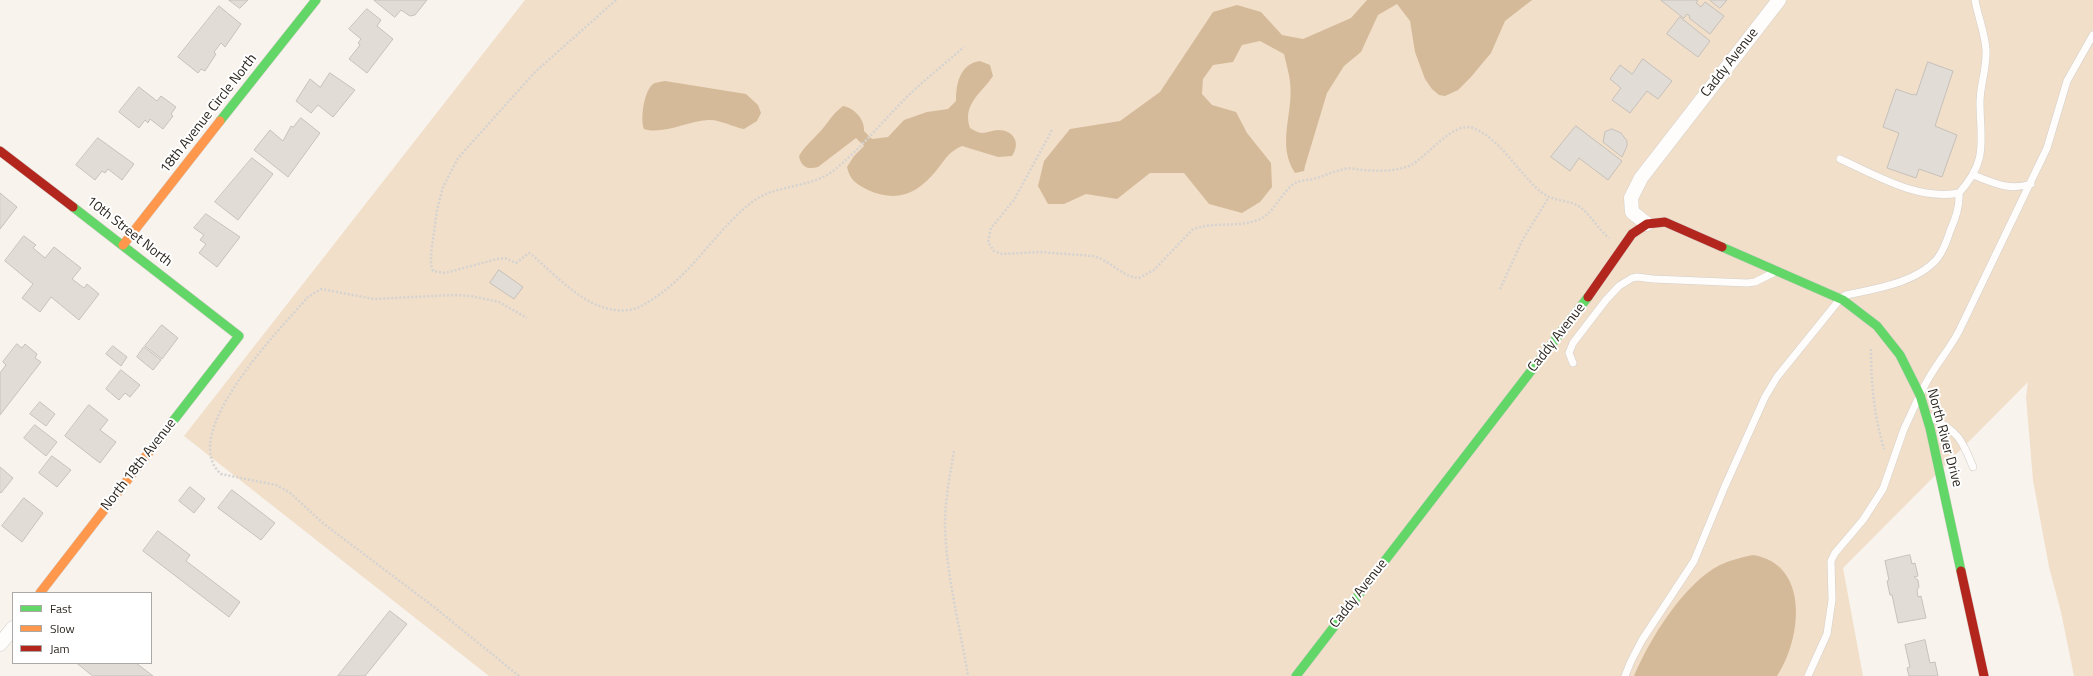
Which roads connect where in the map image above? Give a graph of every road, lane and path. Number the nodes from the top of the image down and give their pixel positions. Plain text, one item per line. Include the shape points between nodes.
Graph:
1 (316, 0) edge
2 (616, 0) edge
3 (1779, 0) edge
4 (1975, 0) edge
5 (2093, 35) edge
6 (964, 47) dead end
7 (1052, 130) dead end
8 (0, 151) edge
9 (1840, 159) dead end
10 (1973, 175) junction
11 (2031, 184) junction
12 (1959, 193) junction
13 (1549, 197) junction
14 (1647, 224) junction
15 (123, 245) junction
16 (1622, 248) junction
17 (1778, 271) junction
18 (1500, 289) dead end
19 (1840, 299) junction
20 (527, 318) dead end
21 (1873, 324) junction
22 (239, 336) joint
23 (1573, 363) dead end
24 (1920, 395) junction
25 (1926, 414) junction
26 (954, 451) dead end
27 (1973, 467) dead end
28 (1890, 470) junction
29 (41, 592) edge
30 (12, 629) edge
31 (0, 644) edge
32 (519, 676) edge
33 (968, 676) edge
34 (1296, 676) edge
35 (1625, 676) edge
36 (1808, 676) edge
37 (1984, 676) edge

1 - 15 street, 18th Avenue Circle North
2 - 6 path via 535,72 458,158 443,187 437,210 431,254 433,271 441,274 505,258 516,263 532,254 566,286 590,301 606,308 634,309 663,292 681,277 754,200 773,192 812,182 832,172 876,131 912,92
3 - 14 street, Caddy Avenue via 1641,178 1631,198 1632,212
4 - 10 lane via 1986,51 1980,100 1981,156
5 - 11 lane via 2067,81 2047,148
7 - 13 path via 1014,200 991,228 988,242 991,248 1002,254 1040,252 1093,256 1101,258 1134,278 1145,276 1154,270 1192,230 1200,226 1234,225 1264,217 1291,186 1304,179 1315,179 1348,168 1395,170 1410,165 1459,128 1473,128 1501,148 1540,192
8 - 15 street, 10th Street North
9 - 12 lane via 1919,192
10 - 11 lane via 2005,187 2017,188
10 - 12 lane
11 - 24 lane via 1948,352 1927,379
12 - 19 lane via 1953,226 1937,259 1927,268 1908,278 1846,295
13 - 16 path via 1580,208
13 - 18 path via 1523,239
14 - 16 street, Caddy Avenue via 1632,234
14 - 17 street, North River Drive via 1665,222
15 - 22 street, 10th Street North
16 - 34 street, Caddy Avenue via 1577,312
17 - 19 street, North River Drive
17 - 23 lane via 1747,283 1632,278 1619,286 1606,300 1573,343 1569,353
19 - 21 street, North River Drive
19 - 35 lane via 1777,377 1765,397 1724,486 1694,561 1642,640
20 - 32 path via 499,302 472,296 374,299 321,289 308,296 243,375 223,403 210,437 214,465 221,474 276,485 289,492 324,524 465,631
21 - 24 street, North River Drive via 1900,355
21 - 28 path via 1873,395 1879,432
22 - 29 street, North 18th Avenue
24 - 25 street, North River Drive
24 - 28 lane
25 - 27 lane via 1951,428 1965,446
25 - 37 street, North River Drive
26 - 33 path via 945,524 950,587
28 - 36 lane via 1875,503 1831,561 1832,600 1829,627
30 - 31 street

